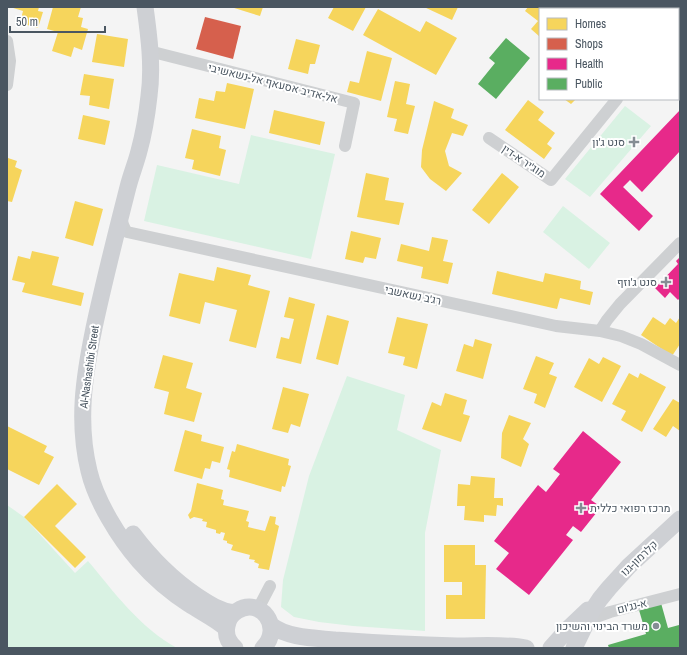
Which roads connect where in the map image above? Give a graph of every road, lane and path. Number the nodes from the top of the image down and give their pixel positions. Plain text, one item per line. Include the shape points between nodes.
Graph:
1 (145, 7) edge
2 (7, 41) edge
3 (149, 51) junction
4 (7, 85) edge
5 (617, 100) edge
6 (489, 138) dead end
7 (346, 146) dead end
8 (140, 149) junction
9 (121, 216) junction
10 (127, 232) junction
11 (680, 243) edge
12 (600, 331) junction
13 (680, 365) edge
14 (680, 519) edge
15 (270, 586) dead end
16 (680, 594) edge
17 (600, 599) junction
18 (258, 609) junction
19 (230, 620) junction
20 (586, 624) junction
21 (271, 625) junction
22 (265, 646) edge
23 (234, 648) edge
24 (314, 648) edge
25 (526, 648) edge
26 (550, 648) edge
27 (574, 648) edge

1 - 3 street, Al-Nashashibi Street
2 - 4 street via 10,60
3 - 7 street, אל-אדיב אסעאף אל-נשאשיבי via 354,103
3 - 8 street, Al-Nashashibi Street via 149,95
5 - 6 street, מוג'יר א-דין via 551,180
8 - 9 street, Al-Nashashibi Street
8 - 10 street, Al-Nashashibi Street
9 - 10 street
9 - 19 street, Al-Nashashibi Street via 98,310 82,404 82,435 89,473 106,513 139,561 169,590 189,604 220,623
10 - 12 street, רג'ב נשאשבי via 556,326
10 - 19 street, Al-Nashashibi Street via 94,389 92,426 101,473 126,525 145,550 185,588 220,609
11 - 12 street via 620,304
12 - 13 street, רג'ב נשאשבי via 641,344
14 - 17 street, קלרמון-גנו via 629,566
15 - 18 street
16 - 20 street, א-נג'ום via 610,612
17 - 20 street, קלרמון-גנו
17 - 26 street, קלרמון-גנו
18 - 19 street via 252,607 239,610
18 - 21 street via 269,619
19 - 23 street via 228,638
20 - 27 street, קלרמון-גנו
21 - 22 street via 271,637
21 - 25 street via 283,633 322,639
22 - 24 street via 277,642

